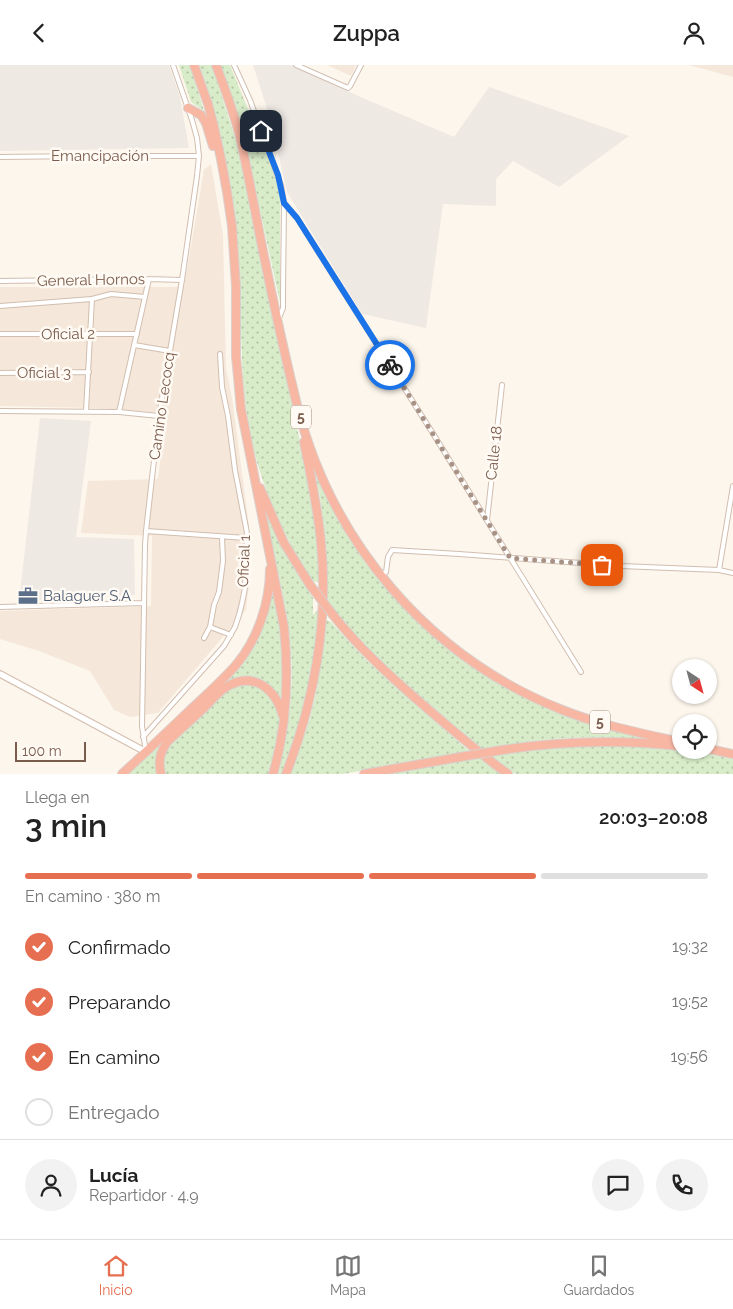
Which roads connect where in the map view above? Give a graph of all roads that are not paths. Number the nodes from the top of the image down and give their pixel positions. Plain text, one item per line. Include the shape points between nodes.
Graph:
1 (174, 65) edge
2 (194, 65) edge
3 (216, 65) edge
4 (234, 65) edge
5 (296, 65) edge
6 (361, 65) edge
7 (188, 109) junction
8 (199, 114) junction
9 (192, 120) junction
10 (199, 156) junction
11 (0, 157) edge
12 (227, 192) junction
13 (284, 203) junction
14 (149, 279) junction
15 (182, 280) junction
16 (0, 281) edge
17 (145, 297) junction
18 (92, 299) junction
19 (0, 306) edge
20 (279, 320) junction
21 (91, 333) junction
22 (0, 334) edge
23 (137, 334) junction
24 (134, 345) junction
25 (170, 351) junction
26 (220, 354) dead end
27 (89, 372) junction
28 (0, 373) edge
29 (502, 385) dead end
30 (298, 408) junction
31 (0, 411) edge
32 (86, 411) junction
33 (119, 412) junction
34 (159, 416) junction
35 (252, 460) junction
36 (733, 486) edge
37 (487, 521) junction
38 (146, 531) junction
39 (222, 537) junction
40 (246, 539) junction
41 (268, 552) junction
42 (510, 558) junction
43 (719, 570) junction
44 (733, 573) edge
45 (381, 575) junction
46 (144, 603) junction
47 (0, 607) edge
48 (210, 627) junction
49 (231, 635) junction
50 (204, 639) dead end
51 (581, 672) dead end
52 (0, 674) edge
53 (285, 721) junction
54 (143, 737) junction
55 (672, 740) edge
56 (672, 745) edge
57 (717, 751) edge
58 (146, 752) junction
59 (733, 754) edge
60 (122, 774) edge
61 (161, 774) edge
62 (273, 774) edge
63 (286, 774) edge
64 (364, 774) edge
65 (508, 774) edge

1 - 7 street, Camino Lecocq
2 - 12 highway via 214,127
3 - 20 highway, 5 via 240,136
4 - 13 street via 278,175
5 - 6 street via 348,88
7 - 8 highway
7 - 9 street, Camino Lecocq
8 - 9 highway
8 - 12 highway via 210,132 220,180
9 - 10 street, Camino Lecocq
10 - 11 street, Emancipación
10 - 15 street, Camino Lecocq
12 - 35 highway via 236,286 238,384
13 - 20 street via 283,308
13 - 37 street via 297,218
14 - 15 street, General Hornos
14 - 16 street, General Hornos
14 - 17 street
15 - 25 street, Camino Lecocq
17 - 18 street via 111,294
17 - 23 street
18 - 19 street
18 - 21 street
20 - 30 highway, 5
21 - 22 street, Oficial 2
21 - 23 street, Oficial 2
21 - 27 street
23 - 24 street
24 - 25 street
24 - 33 street
25 - 34 street, Camino Lecocq
26 - 40 street, Oficial 1 via 222,387
27 - 28 street, Oficial 3
27 - 32 street
29 - 37 street, Calle 18
30 - 45 highway, 5 via 329,492 350,532
30 - 63 highway via 322,544 322,610 310,696
31 - 32 street
32 - 33 street
33 - 34 street
34 - 38 street, Camino Lecocq
35 - 41 highway
35 - 65 highway, bridge via 284,543 310,585 345,631 471,747
36 - 43 street
37 - 42 street
38 - 39 street
38 - 46 street, Camino Lecocq
39 - 40 street
39 - 48 street via 220,585
40 - 49 street, Oficial 1 via 245,588
41 - 53 highway via 286,641
41 - 58 highway via 270,573 266,600 249,647 229,672
42 - 43 street
42 - 45 street via 392,550 386,572
42 - 51 street
43 - 44 street
45 - 55 highway, 5 via 430,628 495,677 584,718
46 - 47 street
46 - 54 street, Camino Lecocq
48 - 49 street
48 - 50 street
49 - 54 street, Oficial 1
52 - 58 street
53 - 61 highway via 278,702 267,688 246,681 233,684 168,741 160,755
53 - 62 highway
54 - 58 street, Camino Lecocq
56 - 64 highway, bridge via 628,742 542,744
57 - 59 highway
58 - 60 highway

